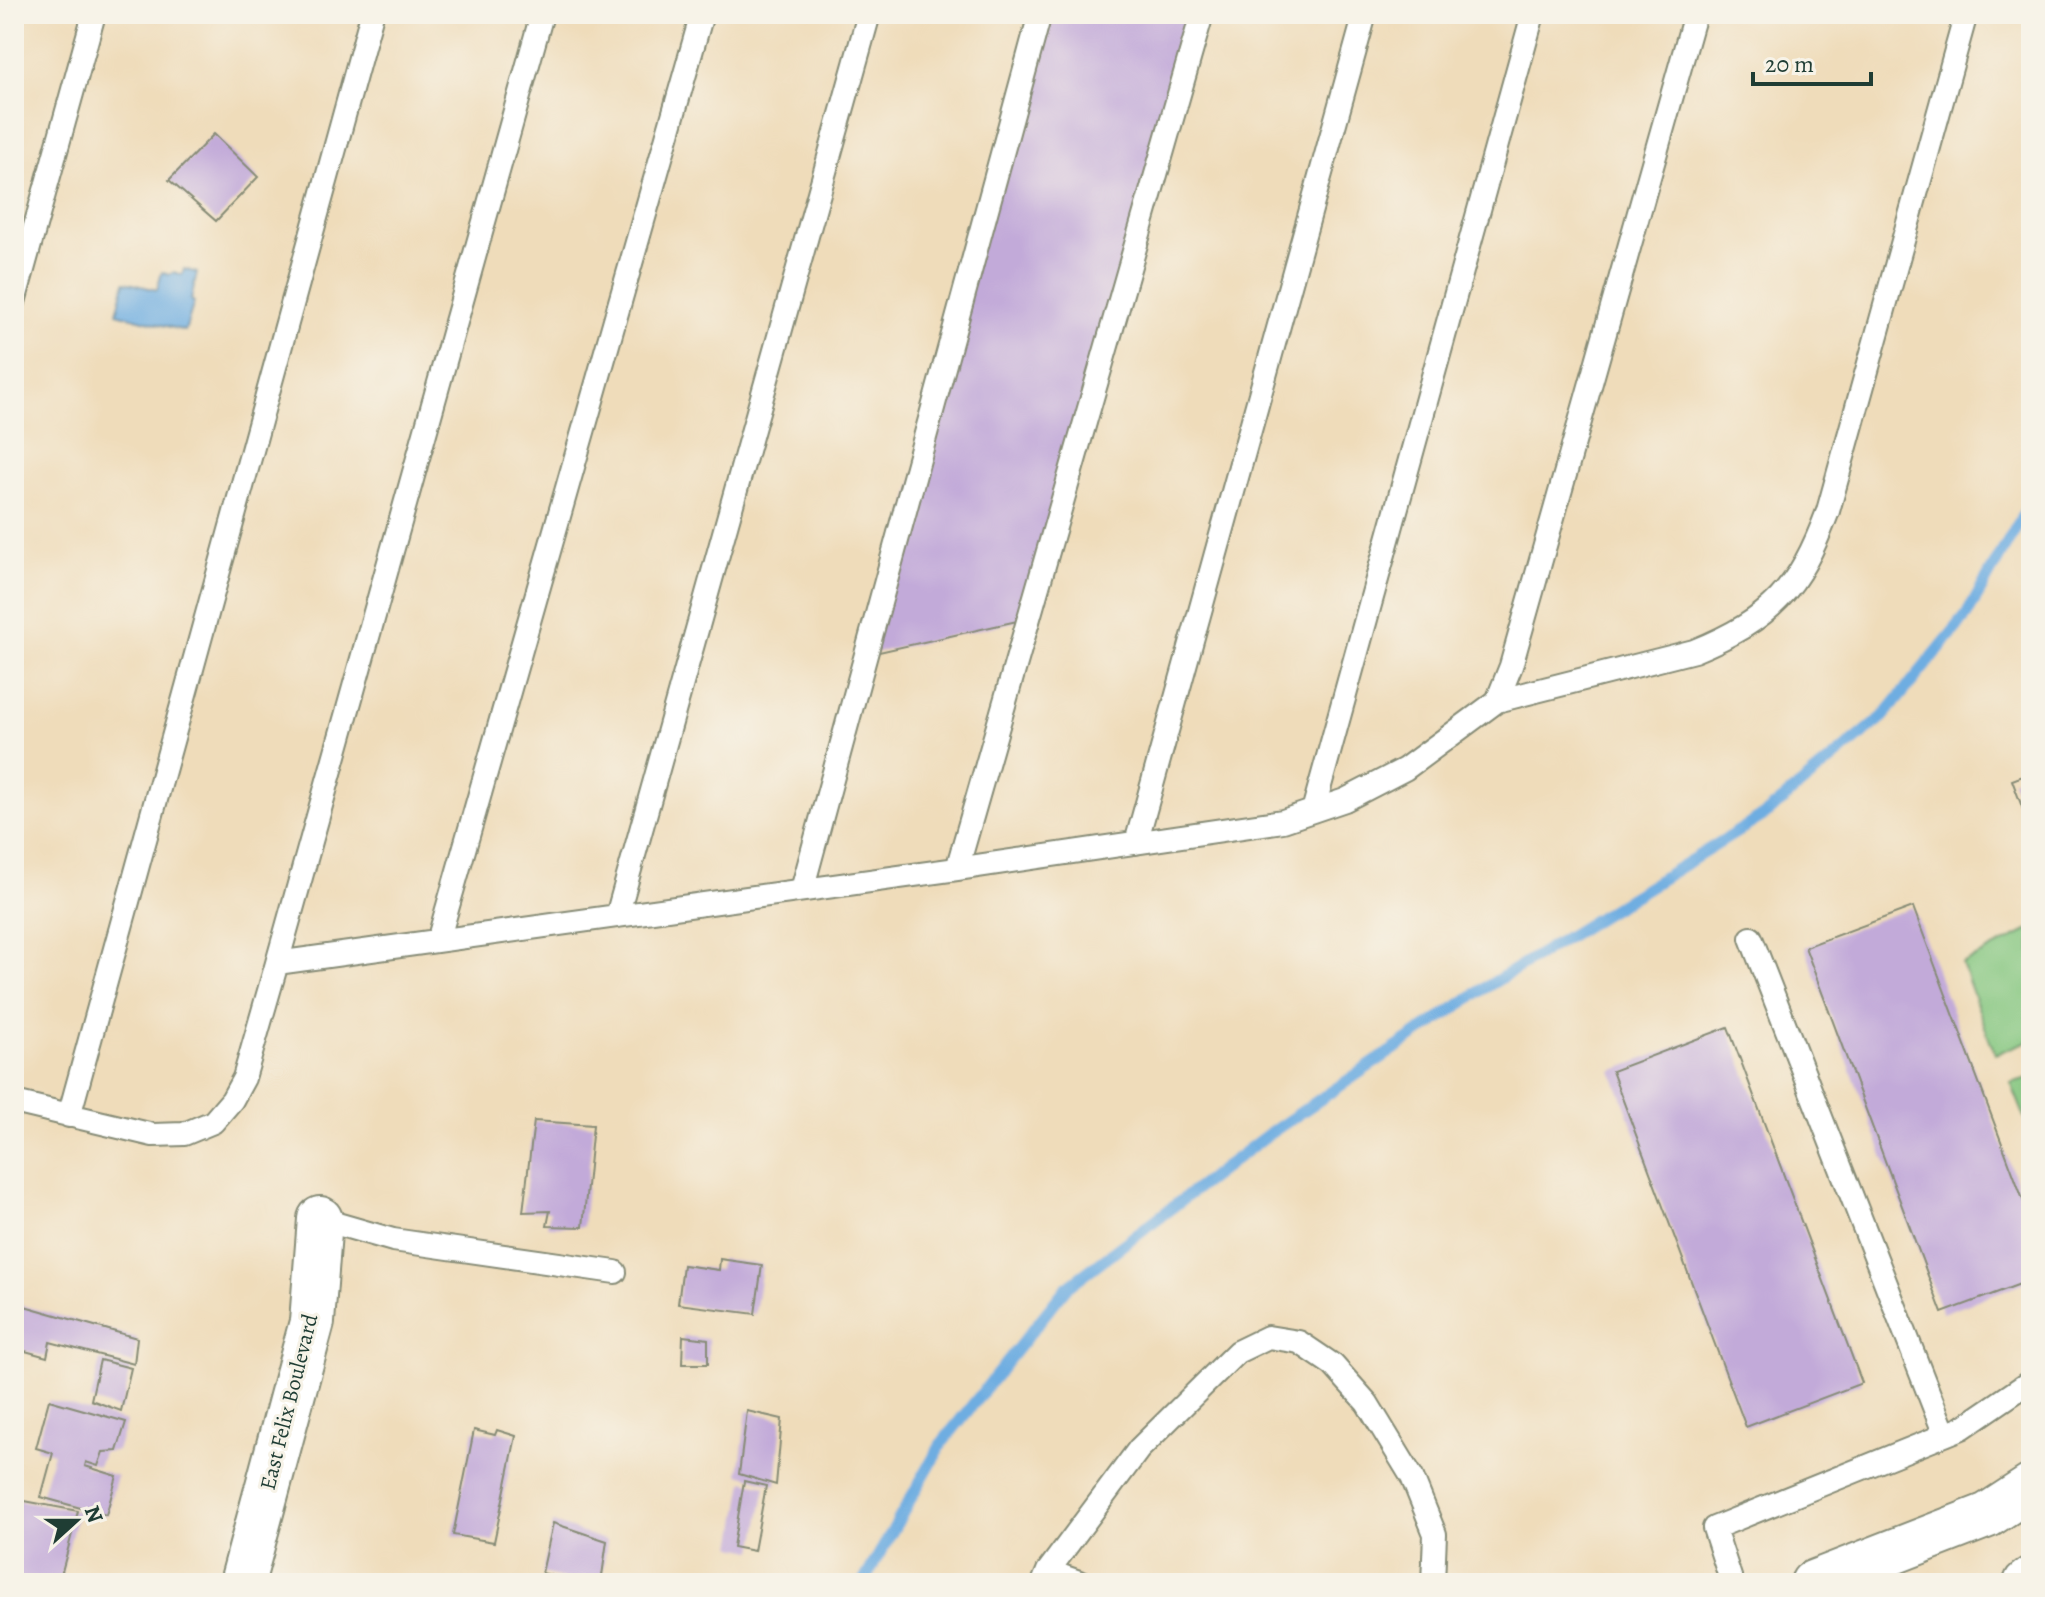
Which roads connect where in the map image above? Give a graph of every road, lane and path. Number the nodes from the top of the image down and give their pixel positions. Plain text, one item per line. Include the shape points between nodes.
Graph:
1 (94, 14) edge
2 (372, 14) edge
3 (542, 14) edge
4 (702, 14) edge
5 (869, 14) edge
6 (1040, 14) edge
7 (1202, 14) edge
8 (1365, 14) edge
9 (1533, 14) edge
10 (1695, 14) edge
11 (1966, 14) edge
12 (14, 302) edge
13 (1497, 701) junction
14 (1313, 811) junction
15 (1136, 843) junction
16 (957, 869) junction
17 (802, 890) junction
18 (617, 916) junction
19 (1751, 938) dead end
20 (438, 941) junction
21 (277, 963) junction
22 (14, 1102) edge
23 (69, 1116) junction
24 (320, 1219) joint
25 (615, 1272) dead end
26 (2031, 1381) edge
27 (1945, 1435) junction
28 (2031, 1487) edge
29 (1045, 1577) edge
30 (2031, 1579) edge
31 (242, 1583) edge
32 (1082, 1583) edge
33 (1433, 1583) edge
34 (1732, 1583) edge
35 (1813, 1583) edge
36 (2026, 1583) edge

1 - 12 lane
2 - 23 lane
3 - 21 lane
4 - 20 lane
5 - 18 lane
6 - 17 lane
7 - 16 lane
8 - 15 lane
9 - 14 lane
10 - 13 lane
11 - 13 lane via 1828,511 1799,574 1776,604 1746,626 1694,651
13 - 14 lane via 1405,769
14 - 15 lane via 1283,821
15 - 16 lane
16 - 17 lane
17 - 18 lane
18 - 20 lane
19 - 27 lane
20 - 21 lane
21 - 23 lane via 244,1078 213,1122 184,1134 153,1135
22 - 23 lane
24 - 25 lane via 393,1240
24 - 31 street, East Felix Boulevard via 312,1322
26 - 27 lane
27 - 34 lane via 1714,1528
28 - 35 street via 1988,1515
29 - 32 lane
29 - 33 lane via 1139,1449 1237,1352 1268,1337 1299,1342 1333,1365 1367,1403 1412,1477 1435,1534
30 - 36 street

